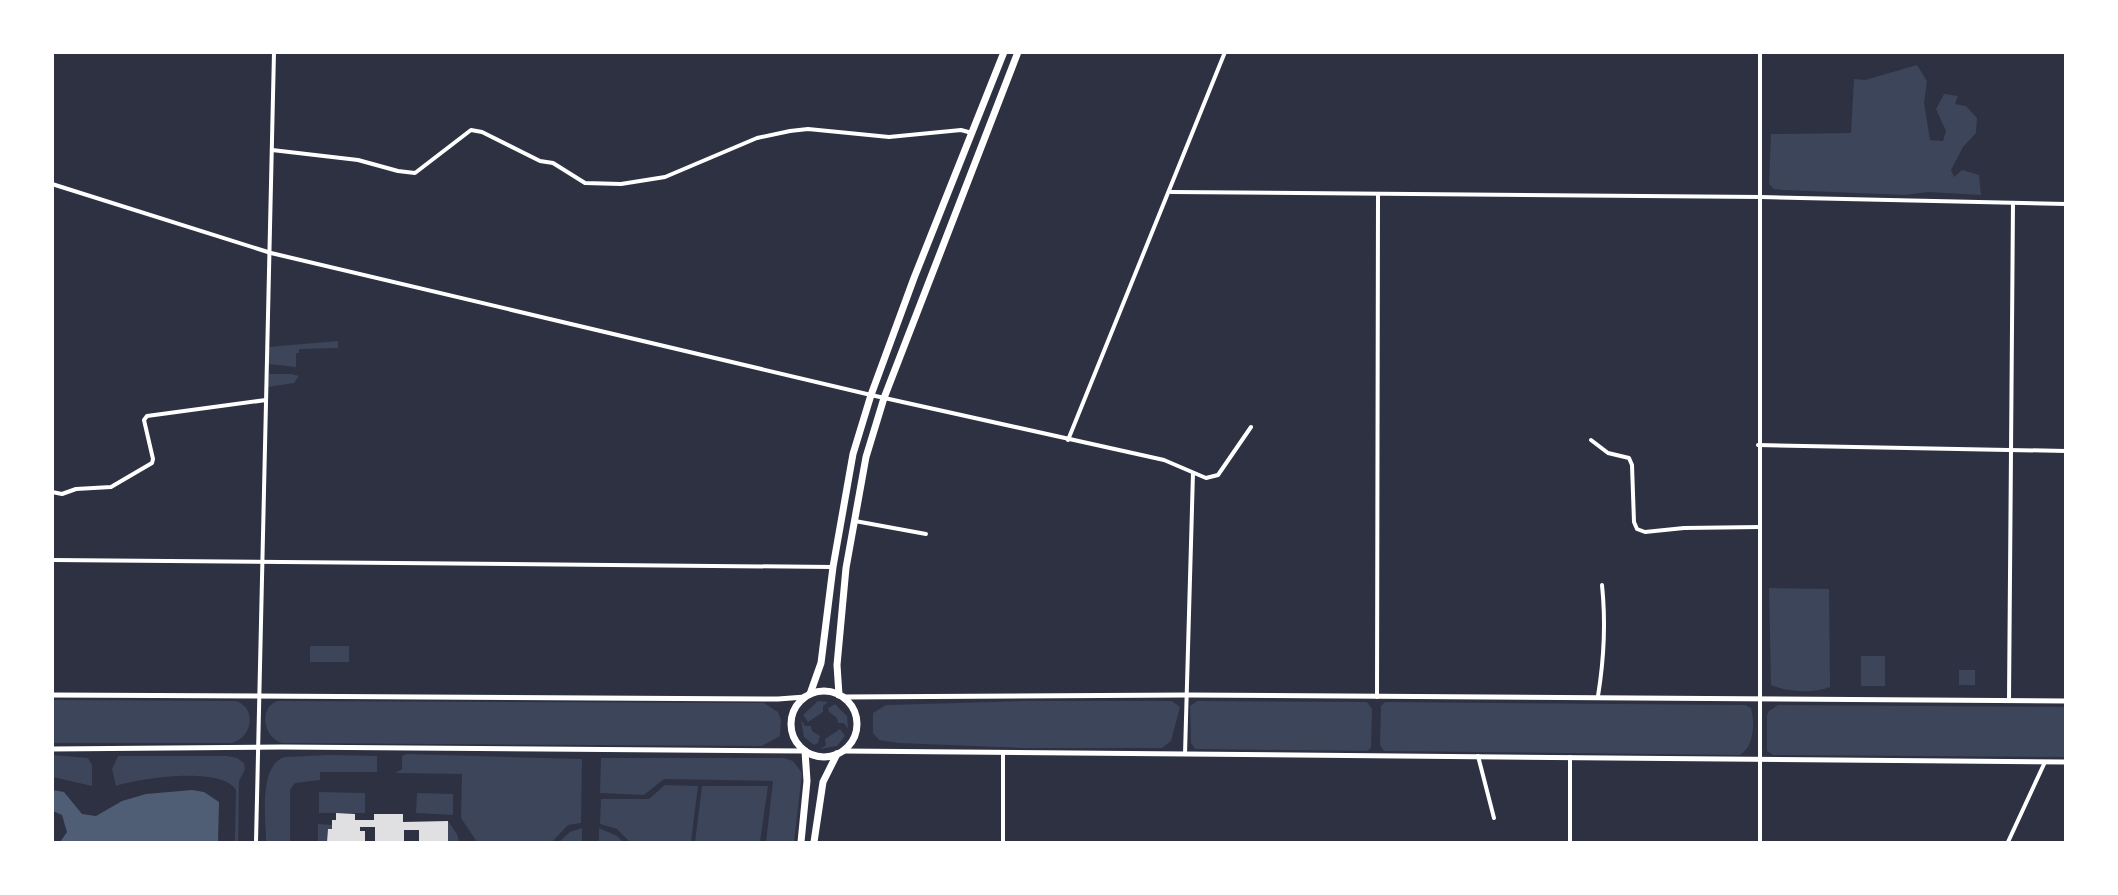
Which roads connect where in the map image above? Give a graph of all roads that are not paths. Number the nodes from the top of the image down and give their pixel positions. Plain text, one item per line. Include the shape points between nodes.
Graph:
1 (274, 52) edge
2 (1004, 52) edge
3 (1018, 52) edge
4 (1225, 52) edge
5 (1760, 52) edge
6 (972, 133) junction
7 (272, 150) junction
8 (52, 184) edge
9 (1171, 192) junction
10 (1378, 195) junction
11 (1761, 197) junction
12 (2013, 203) junction
13 (2066, 204) edge
14 (936, 223) junction
15 (950, 228) junction
16 (271, 253) junction
17 (871, 395) junction
18 (884, 398) junction
19 (266, 400) junction
20 (1251, 427) dead end
21 (1068, 440) junction
22 (1591, 440) dead end
23 (1758, 445) junction
24 (2013, 449) junction
25 (2066, 451) edge
26 (1193, 472) junction
27 (52, 492) edge
28 (854, 521) junction
29 (1760, 527) junction
30 (926, 534) dead end
31 (52, 560) edge
32 (262, 562) junction
33 (833, 567) junction
34 (1602, 585) dead end
35 (52, 694) edge
36 (1187, 695) junction
37 (807, 696) junction
38 (841, 696) junction
39 (1598, 696) junction
40 (260, 697) junction
41 (1377, 697) junction
42 (1761, 699) junction
43 (2009, 700) junction
44 (2066, 701) edge
45 (258, 747) junction
46 (52, 749) edge
47 (805, 751) junction
48 (840, 752) junction
49 (1003, 753) junction
50 (1185, 754) junction
51 (1478, 756) junction
52 (1570, 756) junction
53 (1760, 759) junction
54 (2045, 762) junction
55 (2066, 762) edge
56 (1494, 818) dead end
57 (256, 843) edge
58 (801, 843) edge
59 (814, 843) edge
60 (1003, 843) edge
61 (1570, 843) edge
62 (1760, 843) edge
63 (2008, 843) edge

1 - 7 street
2 - 6 highway
3 - 15 highway
4 - 9 street
5 - 11 street
6 - 7 street via 961,130 889,137 799,130 757,138 665,177 621,184 585,183 548,161 471,130 415,173 358,160
6 - 14 highway
7 - 16 street
8 - 16 street
9 - 10 street
9 - 21 street
10 - 11 street
10 - 41 street
11 - 12 street
11 - 23 street
12 - 13 street
12 - 24 street
14 - 15 highway
14 - 17 highway
15 - 18 highway
16 - 17 street
16 - 19 street
17 - 18 street
17 - 33 highway via 853,454
18 - 21 street
18 - 28 highway via 866,457
19 - 27 street via 147,416 144,420 152,464 111,487
19 - 32 street
20 - 26 street via 1218,475 1206,478
21 - 26 street via 1164,460
22 - 29 street via 1608,453 1629,458 1637,529 1645,532
23 - 24 street
23 - 29 street
24 - 25 street
24 - 43 street
26 - 36 street
28 - 30 street
28 - 38 highway via 838,654
29 - 42 street
31 - 32 street
32 - 33 street
32 - 40 street
33 - 37 highway via 821,663
34 - 39 street via 1604,658
35 - 40 street
36 - 38 street
36 - 41 street
36 - 50 street
37 - 38 highway via 822,691
37 - 40 street
37 - 47 highway via 793,712 791,724 793,737
38 - 48 highway via 855,712 857,724 852,742
39 - 41 street
39 - 42 street
40 - 45 street
42 - 43 street
42 - 53 street
43 - 44 street
45 - 46 street
45 - 47 street
45 - 57 street
47 - 48 highway via 820,757
47 - 58 highway via 807,781
48 - 49 street
48 - 59 highway via 823,782
49 - 50 street
49 - 60 street
50 - 51 street
51 - 52 street
51 - 56 street
52 - 53 street
52 - 61 street
53 - 54 street
53 - 62 street
54 - 55 street
54 - 63 street

